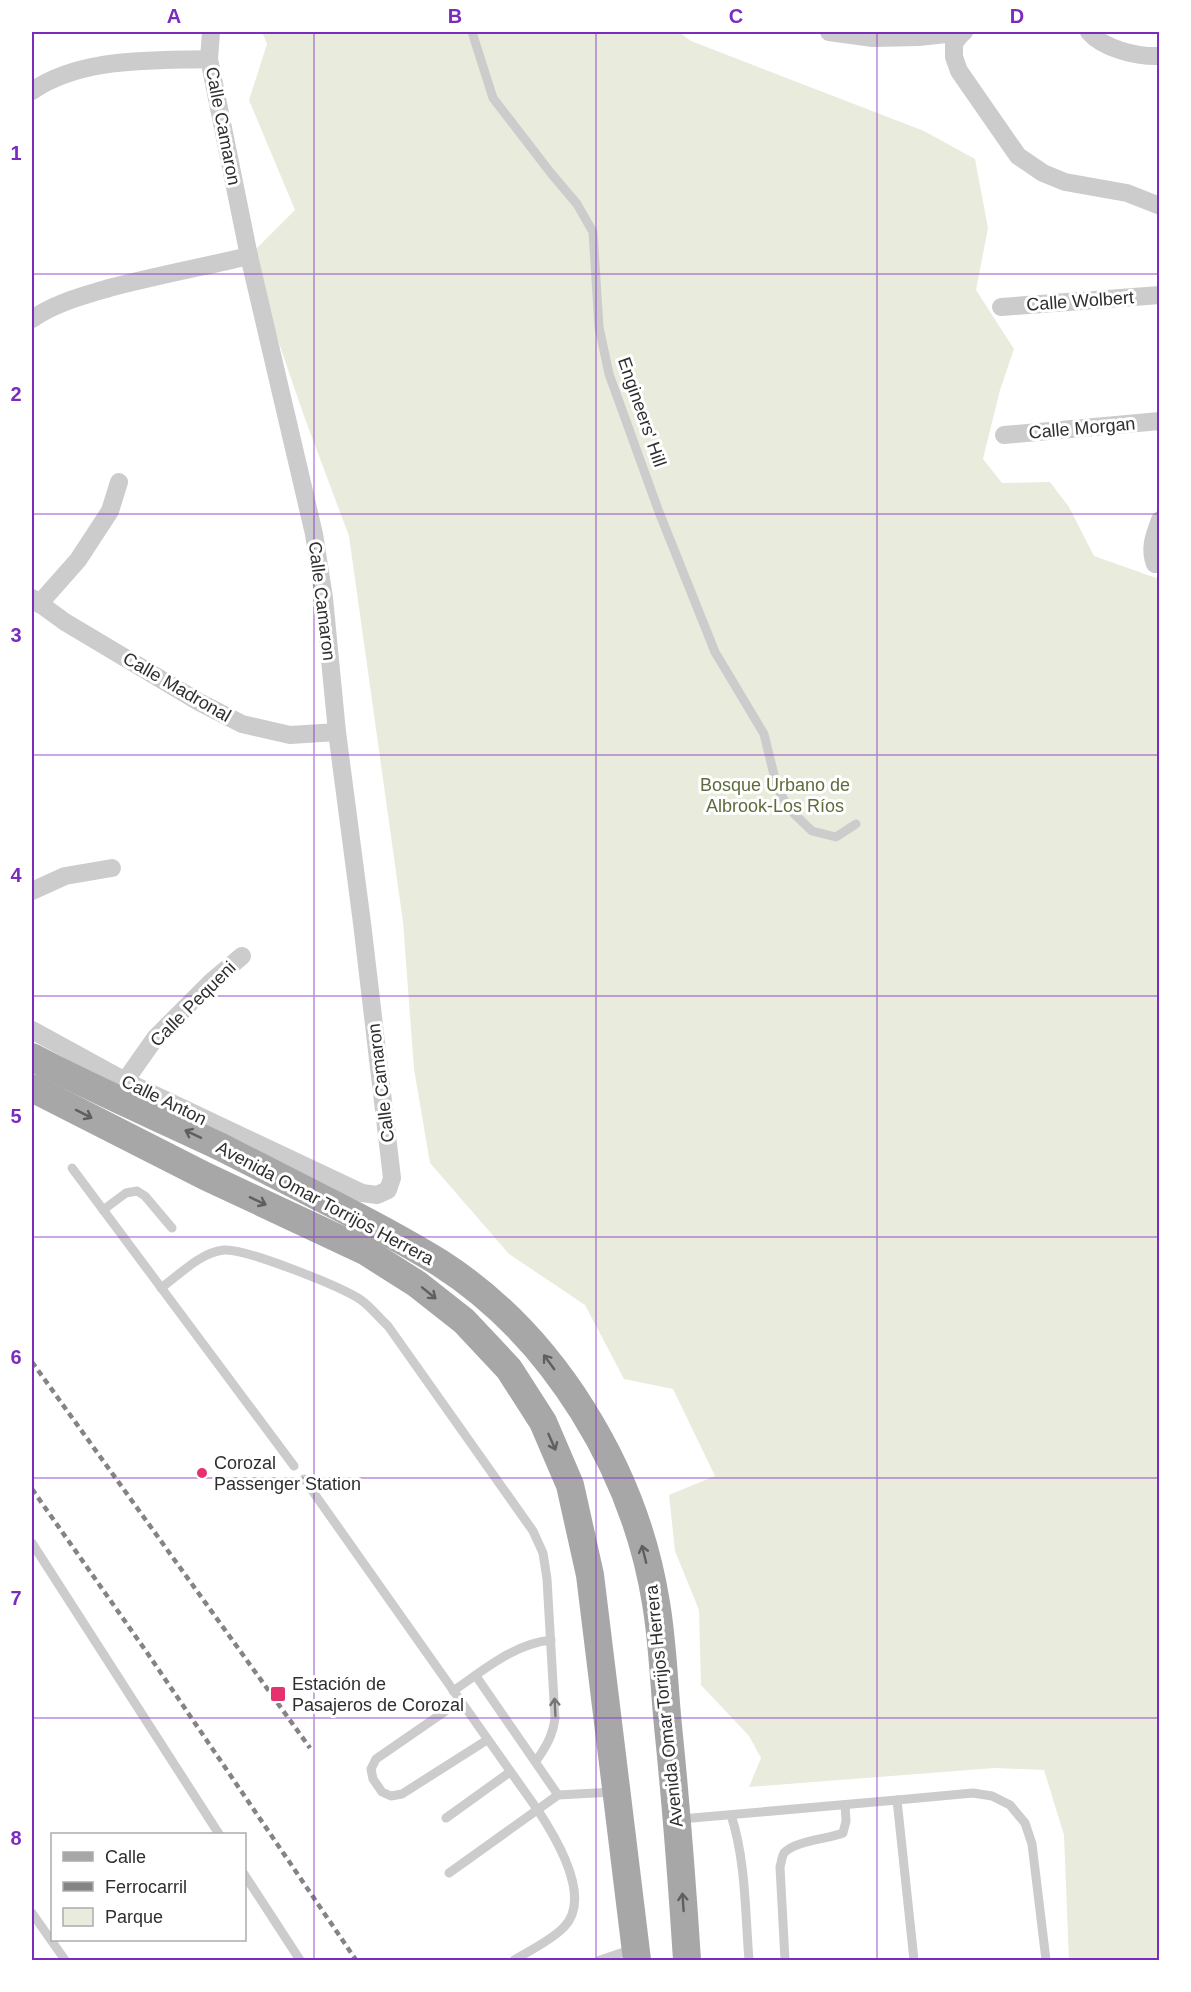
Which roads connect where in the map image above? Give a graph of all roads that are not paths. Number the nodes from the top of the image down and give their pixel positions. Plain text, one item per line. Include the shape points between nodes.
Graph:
1 (211, 32) edge
2 (472, 32) edge
3 (829, 32) edge
4 (963, 32) edge
5 (1089, 32) edge
6 (1160, 56) edge
7 (209, 59) junction
8 (32, 91) edge
9 (1160, 206) edge
10 (249, 256) junction
11 (1160, 295) edge
12 (1001, 307) dead end
13 (32, 319) edge
14 (1160, 421) edge
15 (1004, 435) dead end
16 (119, 482) dead end
17 (1160, 520) edge
18 (1158, 568) edge
19 (35, 601) edge
20 (337, 732) junction
21 (856, 824) dead end
22 (112, 867) dead end
23 (32, 891) edge
24 (242, 956) dead end
25 (32, 1030) edge
26 (32, 1057) edge
27 (125, 1081) junction
28 (32, 1088) edge
29 (72, 1168) dead end
30 (392, 1178) joint
31 (103, 1210) junction
32 (172, 1228) dead end
33 (161, 1288) junction
34 (294, 1466) dead end
35 (304, 1479) dead end
36 (32, 1543) edge
37 (550, 1640) junction
38 (476, 1676) junction
39 (453, 1691) junction
40 (460, 1701) junction
41 (487, 1740) junction
42 (536, 1761) junction
43 (510, 1772) junction
44 (616, 1792) junction
45 (558, 1795) junction
46 (897, 1800) junction
47 (845, 1805) junction
48 (537, 1809) junction
49 (731, 1815) junction
50 (446, 1818) dead end
51 (677, 1820) junction
52 (218, 1833) edge
53 (449, 1873) dead end
54 (246, 1877) edge
55 (32, 1913) edge
56 (51, 1940) edge
57 (52, 1941) edge
58 (636, 1955) edge
59 (65, 1960) edge
60 (300, 1960) edge
61 (514, 1960) edge
62 (600, 1960) edge
63 (687, 1960) edge
64 (749, 1960) edge
65 (785, 1960) edge
66 (914, 1960) edge
67 (1046, 1960) edge

1 - 7 street, Calle Camaron
2 - 21 lane, Engineers' Hill via 493,98 578,204 593,232 599,327 609,374 715,652 764,734 777,788 789,810 812,831 836,837
3 - 4 street via 873,39
4 - 9 street via 954,43 959,71 1018,156 1043,174 1065,182 1127,193
5 - 6 street via 1112,47
7 - 8 street via 139,61 81,69 46,81
7 - 10 street, Calle Camaron
10 - 13 street via 93,293 62,302
10 - 20 street, Calle Camaron via 314,534
11 - 12 street, Calle Wolbert
14 - 15 street, Calle Morgan
16 - 19 street via 110,511 78,560
17 - 18 street via 1151,552
19 - 20 street, Calle Madronal via 199,702 242,724 290,735
20 - 30 street, Calle Camaron
22 - 23 street via 65,876
24 - 27 street, Calle Pequeni via 156,1037
25 - 27 street, Calle Anton
51 -> 26 main road, Avenida Omar Torrijos Herrera via 656,1603 639,1531 614,1466 577,1401 540,1350 491,1303 443,1265 389,1233
27 - 30 street, Calle Anton via 362,1193 377,1195 388,1190
28 -> 44 main road, Avenida Omar Torrijos Herrera via 365,1251 417,1284 464,1321 508,1369 543,1422 570,1485 590,1575
29 - 31 lane
31 - 32 lane via 126,1193 137,1191
31 - 33 lane
33 - 34 lane
33 - 37 lane via 205,1256 222,1250 241,1251 362,1301 388,1326 533,1531 543,1553
35 - 39 lane
36 - 52 lane
37 - 38 lane via 518,1648
42 -> 37 lane via 553,1731 555,1718
38 - 39 lane
38 - 42 lane
39 - 40 lane
40 - 41 lane
40 - 41 lane via 376,1759 371,1769 373,1779 382,1792 391,1796 402,1794
41 - 43 lane
42 - 45 lane
43 - 48 lane
43 - 50 lane
44 - 45 lane
44 - 58 main road, Avenida Omar Torrijos Herrera
45 - 48 lane
46 - 47 lane
46 - 66 lane
46 - 67 lane via 973,1793 992,1796 1010,1805 1025,1823 1032,1844
47 - 49 lane
47 - 65 lane via 843,1833 784,1853 780,1867
48 - 53 lane
48 - 61 lane via 566,1858 575,1898 573,1916 563,1928
49 - 51 lane
49 - 64 lane via 741,1858
63 -> 51 main road, Avenida Omar Torrijos Herrera
54 - 60 lane
55 - 56 lane
57 - 59 lane
58 - 62 lane

